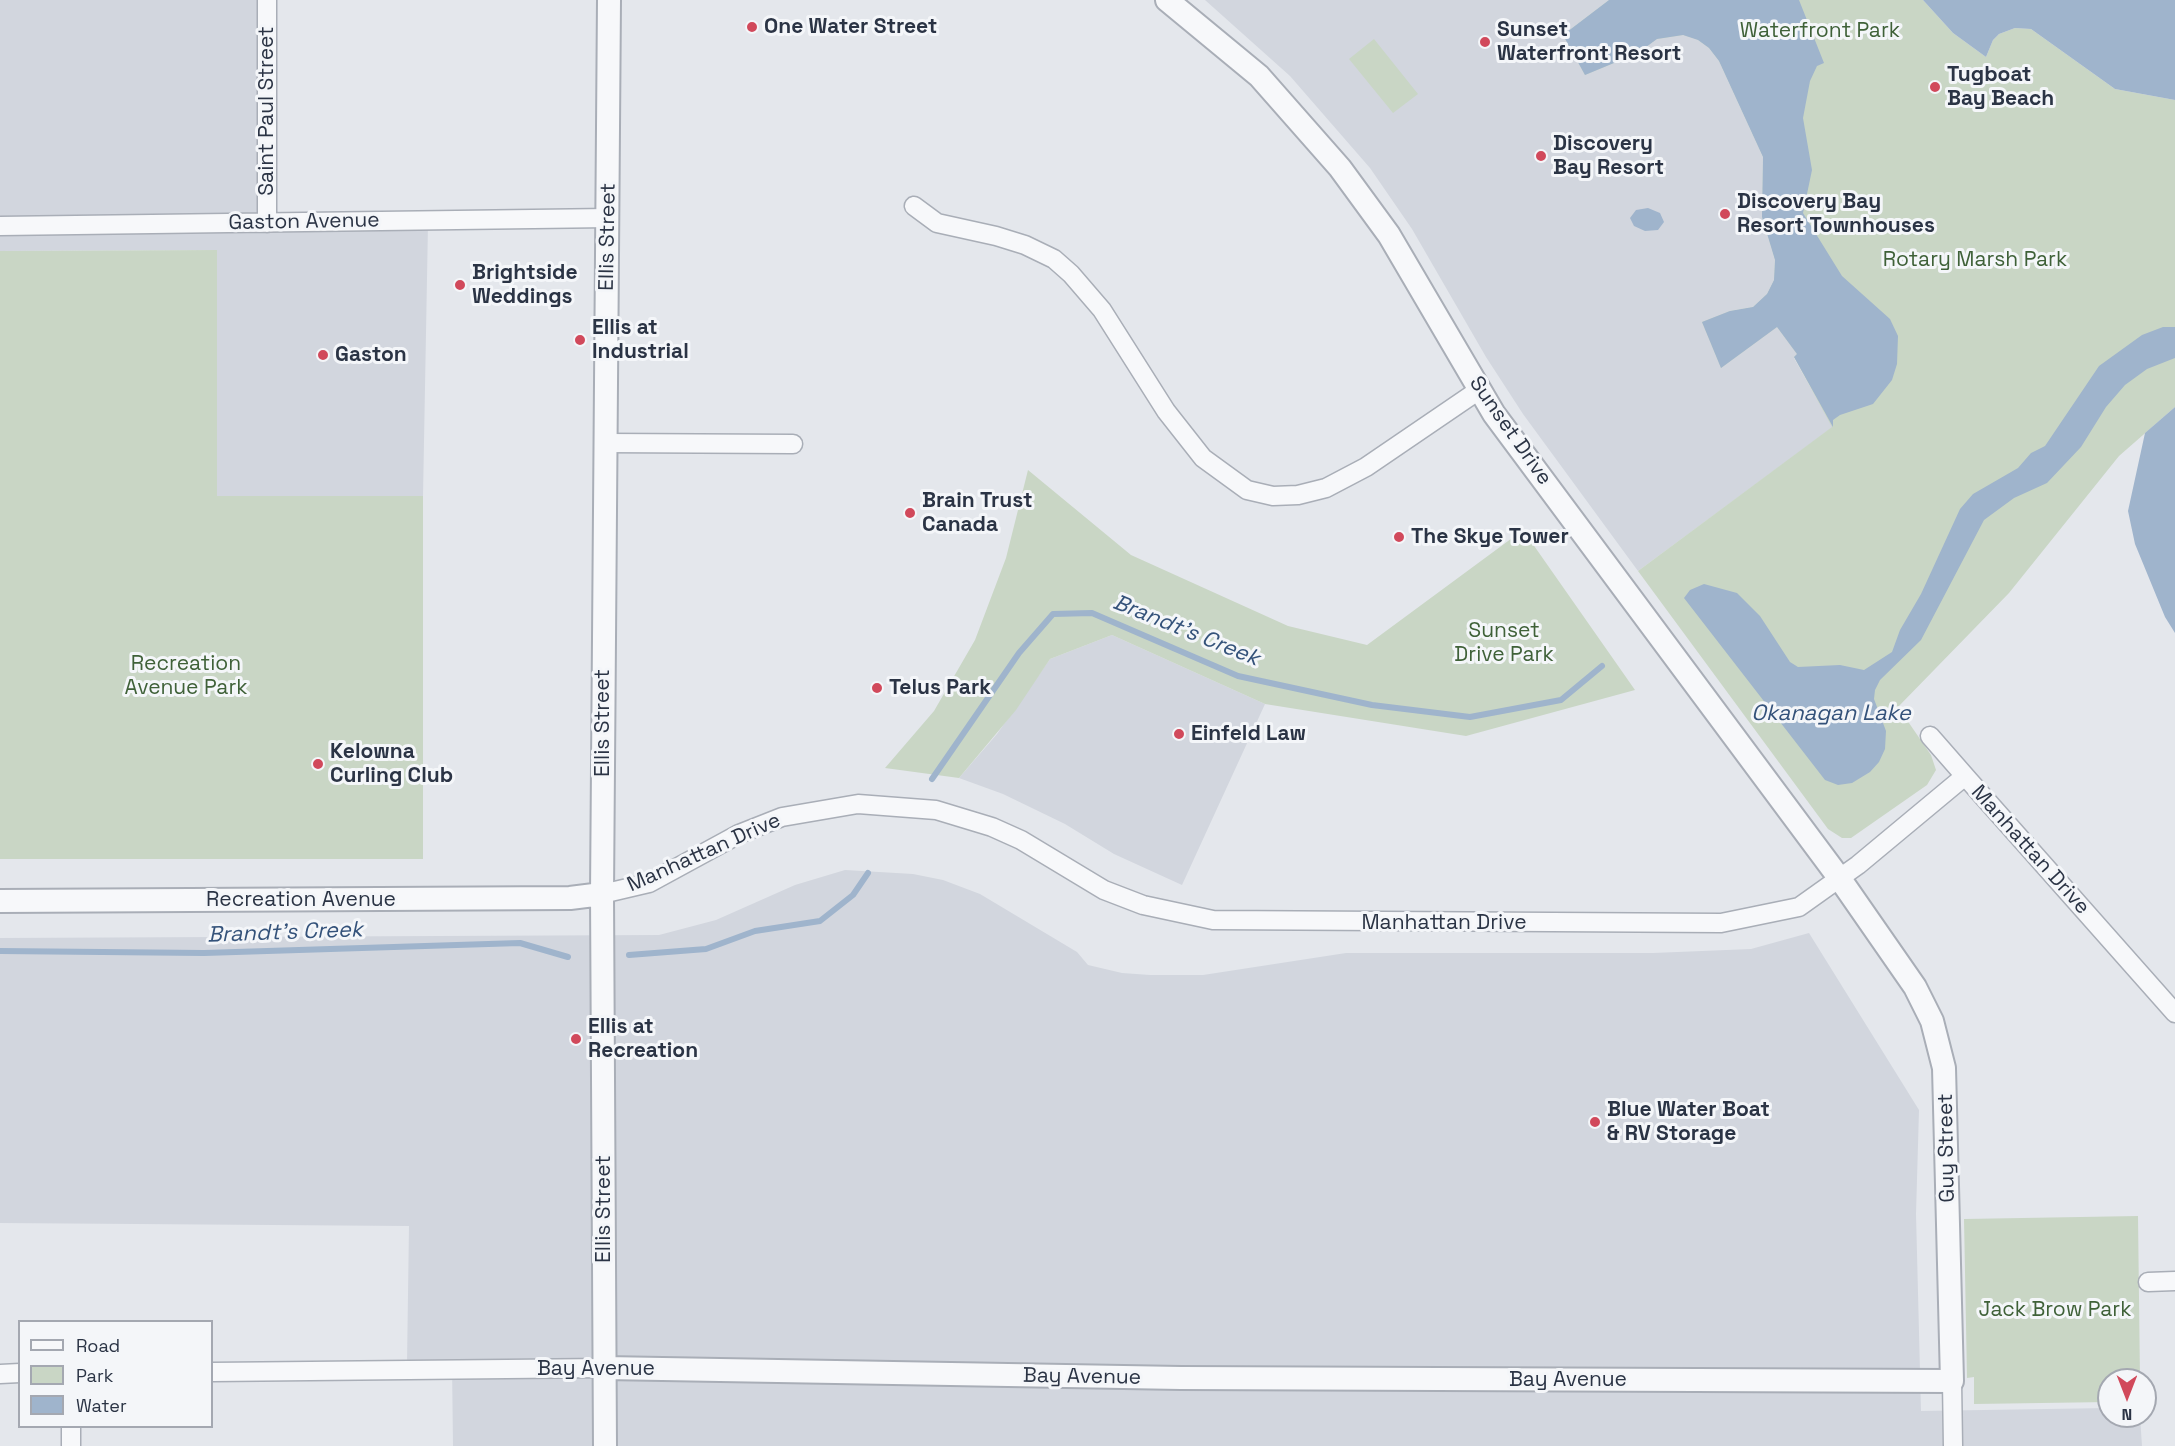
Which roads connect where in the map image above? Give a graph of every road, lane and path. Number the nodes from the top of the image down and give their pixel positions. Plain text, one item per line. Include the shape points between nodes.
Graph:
1 (267, 0) edge
2 (609, 0) edge
3 (1167, 0) edge
4 (914, 206) dead end
5 (609, 218) junction
6 (267, 223) junction
7 (0, 226) edge
8 (1479, 390) junction
9 (605, 443) junction
10 (792, 444) dead end
11 (1930, 736) dead end
12 (1965, 776) junction
13 (1840, 879) junction
14 (602, 894) junction
15 (0, 901) edge
16 (2175, 1013) edge
17 (2148, 1281) dead end
18 (2175, 1281) edge
19 (605, 1368) junction
20 (213, 1372) edge
21 (18, 1373) edge
22 (0, 1374) edge
23 (1952, 1381) junction
24 (71, 1428) edge
25 (71, 1446) edge
26 (605, 1446) edge
27 (1953, 1446) edge

1 - 6 street, Saint Paul Street
2 - 5 street, Ellis Street
3 - 8 street, Sunset Drive via 1259,76 1340,168 1389,235
4 - 8 street via 937,224 1025,245 1071,274 1102,310 1166,411 1203,458 1247,490 1273,496 1326,488 1366,467
5 - 6 street, Gaston Avenue
5 - 9 street, Ellis Street
6 - 7 street, Gaston Avenue
8 - 13 street, Sunset Drive
9 - 10 street
9 - 14 street, Ellis Street
11 - 12 street
12 - 13 street, Manhattan Drive
12 - 16 street, Manhattan Drive
13 - 14 street, Manhattan Drive via 1799,907 1721,923 1213,920 1143,905 1104,890 992,827 936,810 858,804 782,817 740,834 649,883
13 - 23 street, Guy Street via 1915,987 1941,1050
14 - 15 street, Recreation Avenue via 559,898
14 - 19 street, Ellis Street
17 - 18 street
19 - 20 street, Bay Avenue
19 - 23 street, Bay Avenue via 1193,1378
19 - 26 street, Ellis Street
21 - 22 street
23 - 27 street, Guy Street
24 - 25 street

